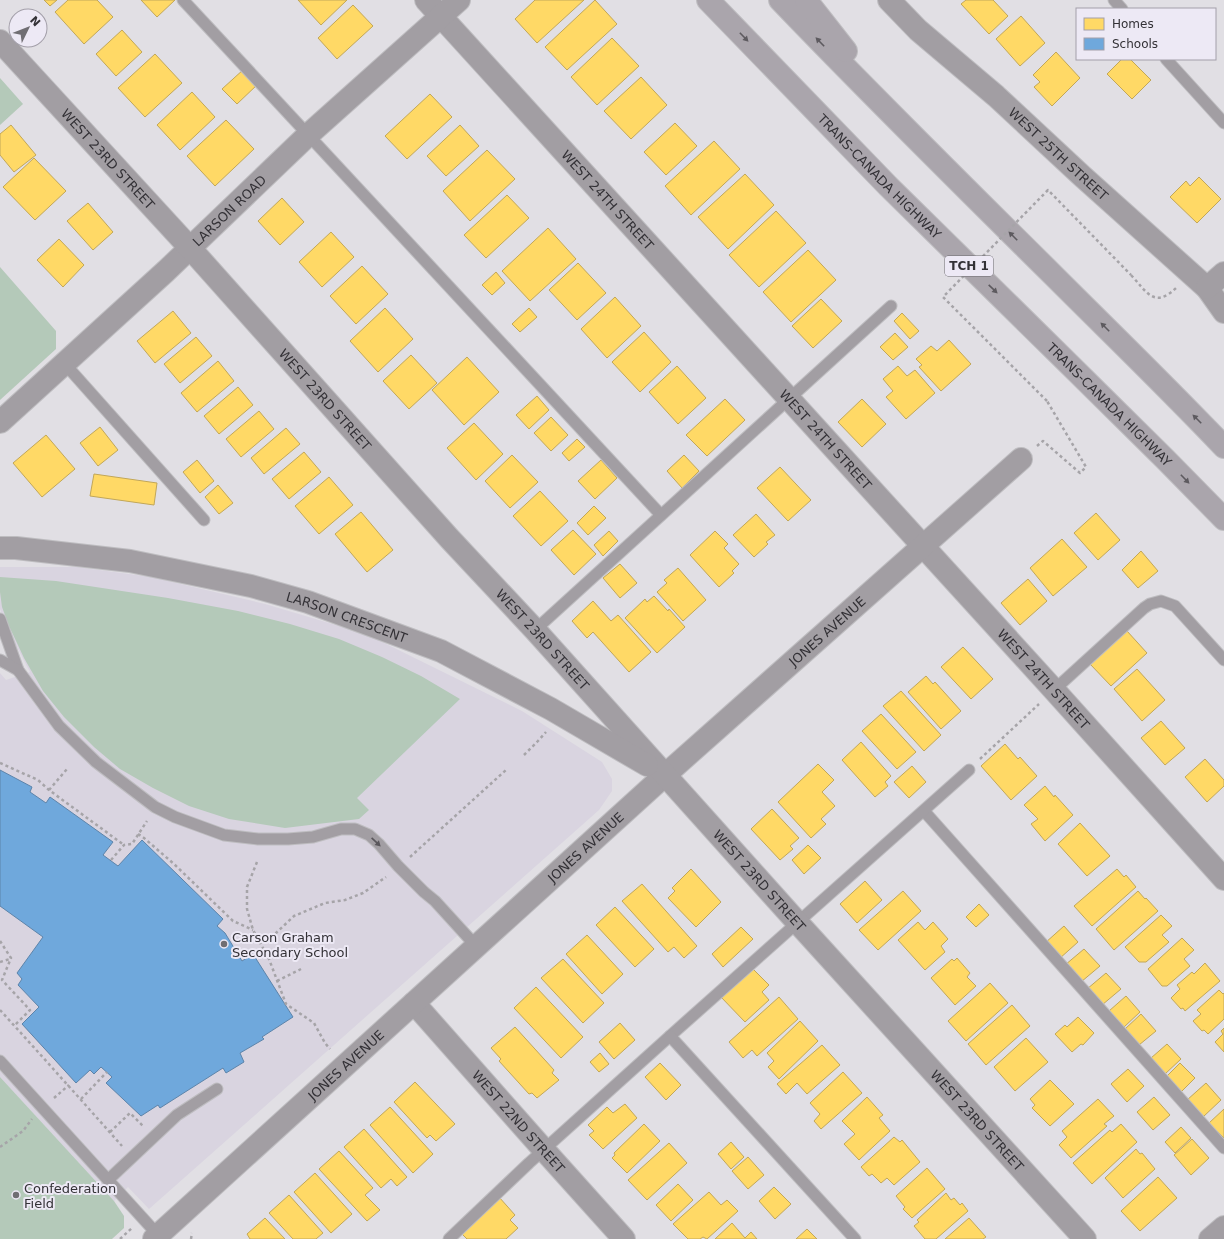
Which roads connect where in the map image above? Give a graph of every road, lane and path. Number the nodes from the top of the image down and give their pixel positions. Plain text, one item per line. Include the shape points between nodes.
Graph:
1 (183, 0) edge
2 (426, 0) edge
3 (459, 0) edge
4 (780, 0) edge
5 (806, 0) edge
6 (889, 0) edge
7 (1114, 0) edge
8 (710, 3) edge
9 (1121, 8) edge
10 (441, 17) junction
11 (0, 41) edge
12 (1167, 60) edge
13 (1224, 123) edge
14 (308, 135) junction
15 (926, 150) junction
16 (190, 248) junction
17 (1224, 273) edge
18 (1181, 283) dead end
19 (1208, 288) junction
20 (891, 306) dead end
21 (1224, 312) edge
22 (64, 364) junction
23 (788, 399) junction
24 (0, 422) edge
25 (1043, 441) dead end
26 (1224, 447) edge
27 (1021, 459) dead end
28 (661, 515) junction
29 (1224, 519) edge
30 (204, 520) dead end
31 (923, 546) junction
32 (0, 548) edge
33 (0, 619) edge
34 (535, 630) junction
35 (0, 660) edge
36 (1224, 660) edge
37 (18, 670) junction
38 (1054, 690) junction
39 (546, 732) dead end
40 (524, 755) dead end
41 (0, 763) edge
42 (67, 769) dead end
43 (506, 770) dead end
44 (968, 770) joint
45 (665, 775) junction
46 (49, 790) junction
47 (155, 807) junction
48 (924, 811) junction
49 (138, 834) junction
50 (124, 845) junction
51 (111, 860) dead end
52 (406, 860) dead end
53 (257, 862) dead end
54 (390, 874) dead end
55 (1224, 879) edge
56 (797, 922) junction
57 (253, 930) junction
58 (0, 941) edge
59 (259, 941) junction
60 (476, 946) junction
61 (10, 959) junction
62 (0, 962) edge
63 (301, 969) dead end
64 (277, 981) junction
65 (1, 982) edge
66 (414, 1003) junction
67 (0, 1010) edge
68 (14, 1026) junction
69 (670, 1036) junction
70 (330, 1049) dead end
71 (0, 1061) edge
72 (106, 1072) dead end
73 (69, 1085) junction
74 (217, 1089) dead end
75 (81, 1099) junction
76 (53, 1100) dead end
77 (35, 1116) dead end
78 (143, 1126) dead end
79 (110, 1132) junction
80 (0, 1147) edge
81 (1224, 1148) edge
82 (544, 1150) junction
83 (132, 1157) junction
84 (108, 1180) junction
85 (1224, 1227) edge
86 (156, 1237) edge
87 (120, 1239) edge
88 (124, 1239) edge
89 (449, 1239) edge
90 (624, 1239) edge
91 (855, 1239) edge
92 (1085, 1239) edge
93 (1210, 1239) edge

1 - 14 lane
2 - 10 street, WEST 24TH STREET
3 - 10 street, LARSON ROAD
15 -> 4 highway
5 - 15 highway
6 - 19 street, WEST 25TH STREET via 918,30 996,96
7 - 9 lane
8 -> 29 highway, TRANS-CANADA HIGHWAY / TCH 1 via 888,186
10 - 14 street, LARSON ROAD
10 - 23 street, WEST 24TH STREET
11 - 16 street, WEST 23RD STREET
12 - 13 lane
14 - 16 street, LARSON ROAD
14 - 28 lane
26 -> 15 highway
16 - 22 street, LARSON ROAD
16 - 34 street, WEST 23RD STREET via 449,538
17 - 19 street
18 - 25 path, bridge via 1163,298 1152,296 1048,190 943,297 1047,401 1086,467 1080,473
19 - 21 street, WEST 25TH STREET
20 - 23 lane
22 - 24 street, LARSON ROAD
22 - 30 lane
23 - 28 lane
23 - 31 street, WEST 24TH STREET
27 - 31 street, JONES AVENUE
28 - 34 lane
31 - 38 street, WEST 24TH STREET
31 - 45 street, JONES AVENUE
32 - 45 street, LARSON CRESCENT via 130,561 251,586 308,602 441,651 551,709
33 - 37 lane
34 - 45 street, WEST 23RD STREET
35 - 37 lane
36 - 38 lane via 1175,606 1161,601 1144,608
37 - 47 lane via 59,726 96,762
38 - 44 path
38 - 55 street, WEST 24TH STREET
39 - 40 path
41 - 46 path via 38,780
42 - 46 path
43 - 52 path
44 - 48 lane
45 - 56 street, WEST 23RD STREET
45 - 60 street, JONES AVENUE
46 - 50 path
47 - 49 path
47 -> 60 lane via 224,835 258,839 313,837 341,829 355,829 379,844
48 - 56 lane
48 - 81 lane
49 - 50 path via 132,844
49 - 57 path via 174,864 233,921
50 - 51 path
53 - 57 path via 247,886 247,909
54 - 59 path via 363,893 345,900 325,903 294,916 276,932
56 - 69 lane
56 - 92 street, WEST 23RD STREET
57 - 59 path
58 - 61 path
59 - 64 path
60 - 66 street, JONES AVENUE
61 - 62 path
61 - 65 path
63 - 64 path
64 - 70 path via 286,1004 314,1023
65 - 68 path via 30,1010
66 - 82 street, WEST 22ND STREET
66 - 86 street, JONES AVENUE
67 - 68 path
68 - 73 path
69 - 82 lane
69 - 91 lane
71 - 84 lane
72 - 75 path
73 - 75 path
73 - 76 path
74 - 83 lane via 177,1115
75 - 79 path
77 - 80 path via 23,1131
78 - 79 path via 130,1113
79 - 83 path
82 - 89 lane
82 - 90 street, WEST 22ND STREET
83 - 84 lane
84 - 86 lane
85 - 93 street
87 - 88 path

